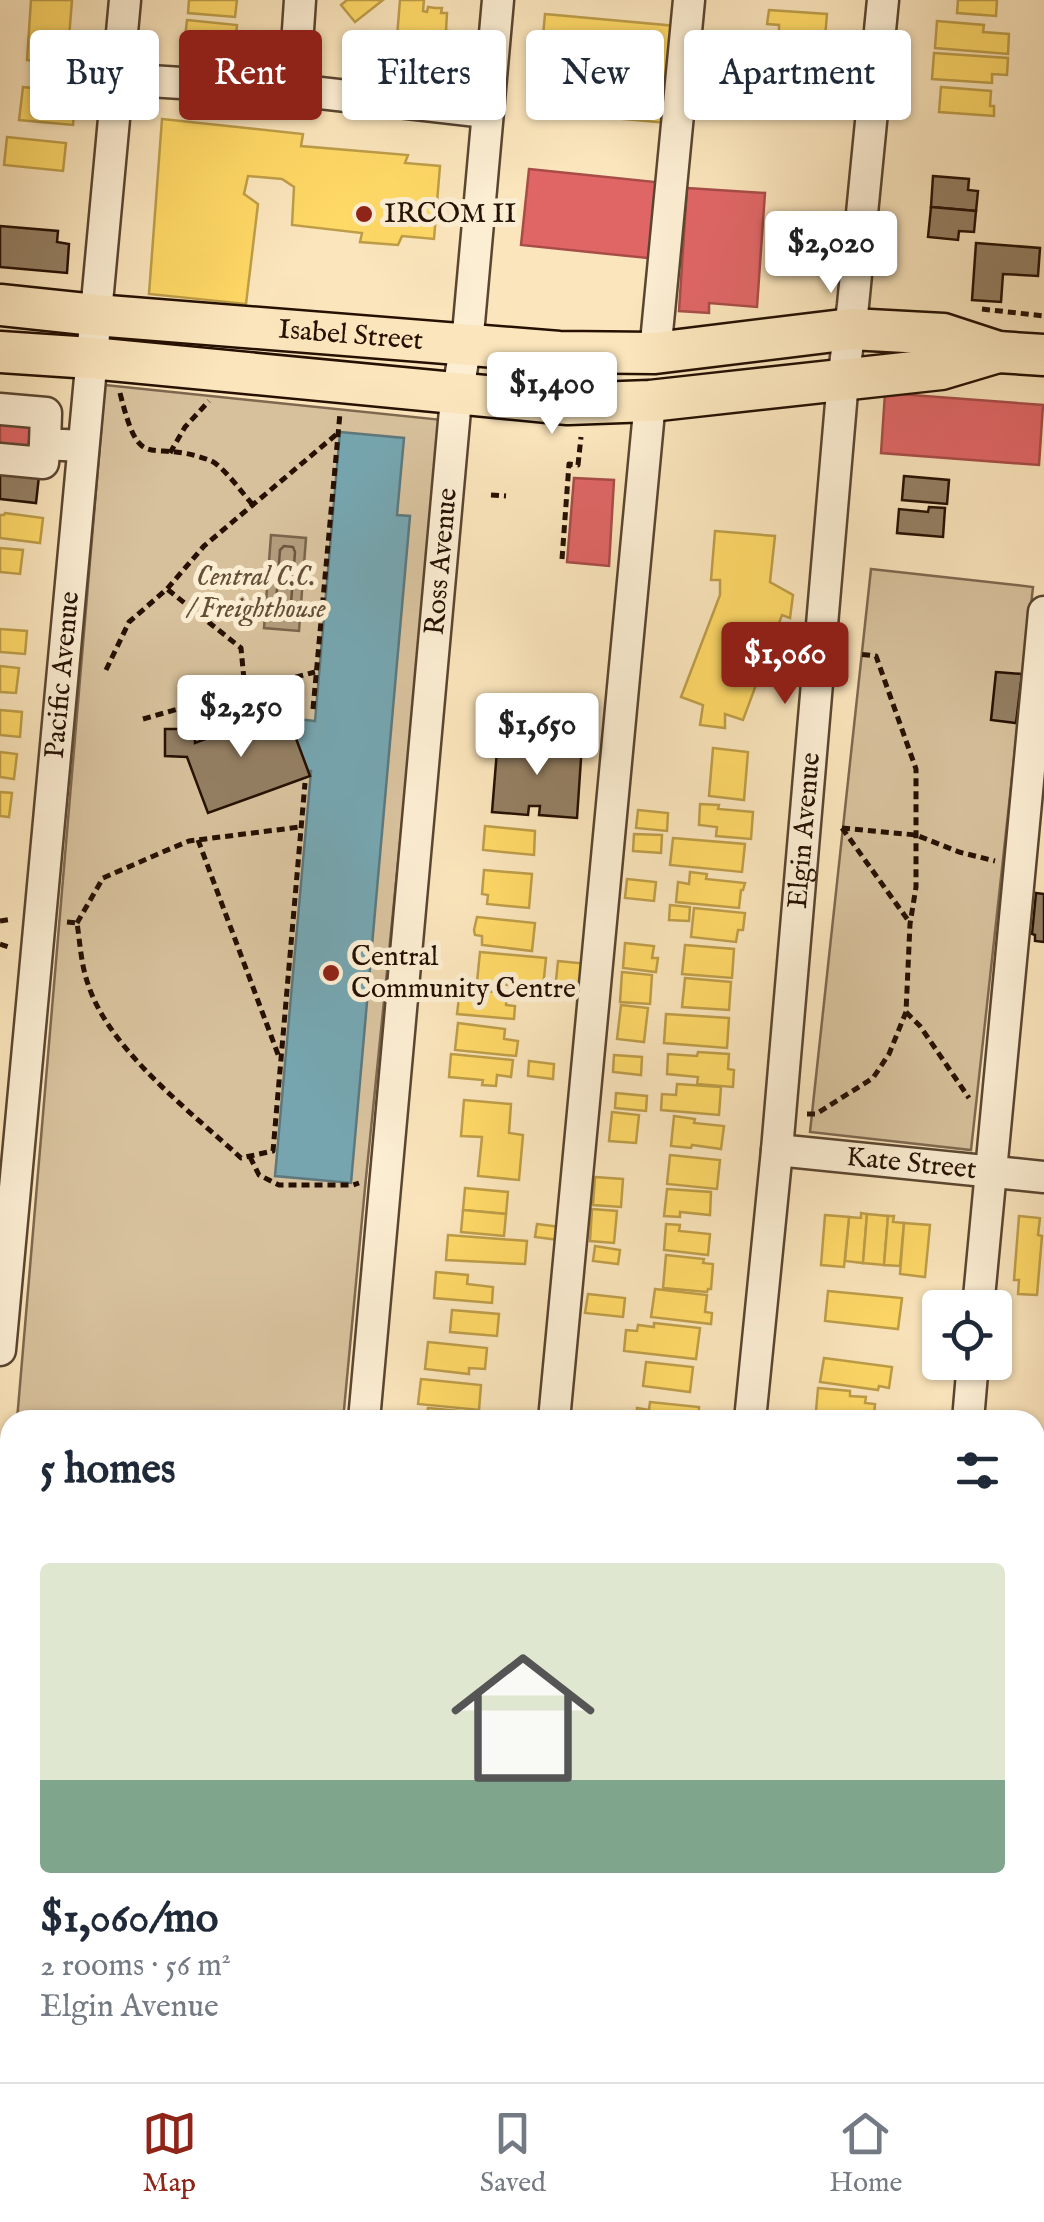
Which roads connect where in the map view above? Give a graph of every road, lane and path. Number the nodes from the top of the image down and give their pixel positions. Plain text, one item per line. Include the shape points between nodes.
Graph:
1 (125, 0) edge
2 (300, 0) edge
3 (498, 0) edge
4 (690, 0) edge
5 (883, 0) edge
6 (122, 30) edge
7 (298, 30) edge
8 (495, 30) edge
9 (114, 120) edge
10 (485, 120) edge
11 (0, 305) edge
12 (95, 315) junction
13 (851, 329) junction
14 (465, 344) junction
15 (0, 352) edge
16 (655, 352) junction
17 (998, 352) junction
18 (1044, 355) edge
19 (107, 369) junction
20 (843, 380) junction
21 (457, 392) junction
22 (214, 397) dead end
23 (341, 400) dead end
24 (650, 402) junction
25 (0, 409) edge
26 (338, 433) junction
27 (581, 434) dead end
28 (45, 444) junction
29 (82, 446) junction
30 (170, 453) junction
31 (0, 459) edge
32 (491, 495) dead end
33 (506, 496) dead end
34 (253, 505) junction
35 (562, 559) dead end
36 (167, 590) junction
37 (1044, 612) edge
38 (858, 654) dead end
39 (106, 670) dead end
40 (316, 672) junction
41 (245, 690) junction
42 (313, 709) dead end
43 (144, 719) dead end
44 (305, 783) dead end
45 (301, 827) junction
46 (916, 835) junction
47 (198, 840) junction
48 (1020, 868) junction
49 (25, 920) junction
50 (0, 921) edge
51 (77, 923) junction
52 (910, 924) junction
53 (0, 944) edge
54 (10, 947) dead end
55 (906, 1012) junction
56 (280, 1060) junction
57 (816, 1114) dead end
58 (995, 1131) junction
59 (777, 1150) junction
60 (250, 1157) junction
61 (991, 1172) junction
62 (386, 1174) junction
63 (1044, 1176) edge
64 (980, 1290) edge
65 (0, 1350) edge
66 (971, 1380) edge
67 (365, 1410) edge
68 (555, 1410) edge
69 (751, 1410) edge
70 (969, 1410) edge

1 - 6 street, Pacific Avenue
2 - 7 street
3 - 8 street, Ross Avenue
4 - 16 street
5 - 13 street, Elgin Avenue
9 - 12 street, Pacific Avenue
10 - 14 street, Ross Avenue
11 - 12 main road, Isabel Street
12 - 14 main road, Isabel Street
12 - 19 street, Pacific Avenue
13 - 16 main road, Isabel Street
13 - 17 main road, Isabel Street via 944,334
13 - 20 street, Elgin Avenue
14 - 16 main road, Isabel Street
14 - 21 street, Ross Avenue
15 - 19 main road, Isabel Street
17 - 18 main road, Isabel Street
17 - 20 main road, Isabel Street via 941,369
19 - 21 main road, Isabel Street
19 - 29 street, Pacific Avenue
19 - 30 path via 136,443
20 - 24 main road, Isabel Street
20 - 59 street, Elgin Avenue
21 - 24 main road, Isabel Street via 568,404
21 - 62 street, Ross Avenue
22 - 30 path
23 - 26 path
24 - 68 street
25 - 28 street via 46,413
26 - 34 path
26 - 40 path
27 - 35 path via 578,464 569,464
28 - 29 street
28 - 31 street via 43,463
29 - 49 street, Pacific Avenue
30 - 34 path via 212,460
32 - 33 path
34 - 36 path via 204,546
36 - 39 path via 129,622
36 - 41 path via 241,648
37 - 48 street
38 - 46 path via 876,656 916,769
40 - 41 path
40 - 42 path
41 - 43 path
44 - 45 path
45 - 47 path
45 - 56 path
46 - 48 path
46 - 52 path
46 - 52 path via 842,828
47 - 51 path via 103,878
47 - 56 path
48 - 58 street
49 - 50 path
49 - 51 path
49 - 65 street, Pacific Avenue
51 - 60 path via 88,984 106,1022 148,1072 241,1158
52 - 55 path
53 - 54 path
55 - 57 path via 872,1078
55 - 58 path
56 - 60 path via 273,1152
58 - 61 street
59 - 61 street, Kate Street
59 - 69 street, Elgin Avenue
60 - 62 path via 259,1175 279,1185 354,1185
61 - 63 street, Kate Street
61 - 64 street
62 - 67 street, Ross Avenue
66 - 70 street

